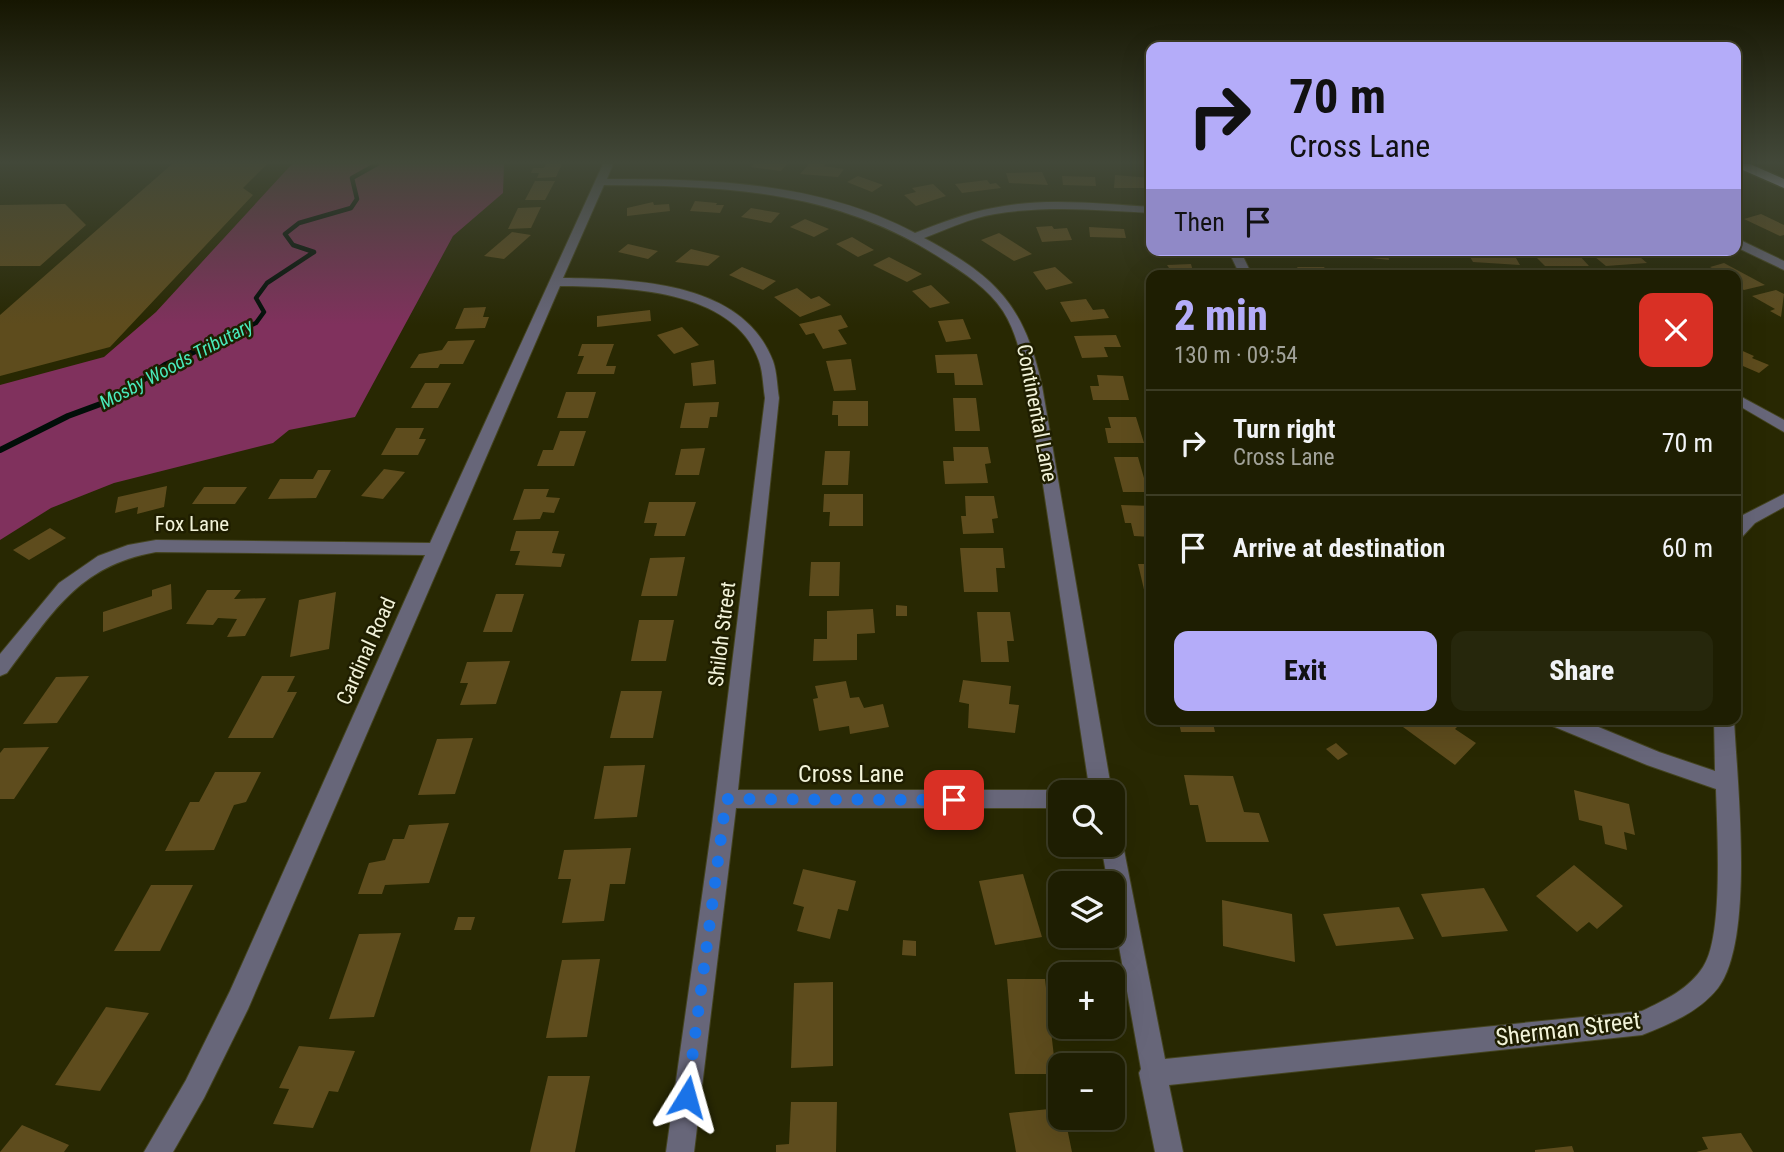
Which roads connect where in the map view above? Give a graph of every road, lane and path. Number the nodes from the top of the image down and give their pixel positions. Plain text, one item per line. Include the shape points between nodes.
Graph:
1 (584, 218) edge
2 (873, 218) edge
3 (966, 218) edge
4 (916, 237) junction
5 (1741, 245) edge
6 (1784, 267) edge
7 (555, 282) junction
8 (1741, 401) edge
9 (1784, 427) edge
10 (1784, 500) edge
11 (1741, 528) edge
12 (436, 549) junction
13 (0, 668) edge
14 (1572, 725) edge
15 (1724, 725) edge
16 (1099, 780) edge
17 (1725, 783) junction
18 (726, 799) junction
19 (1048, 799) edge
20 (1113, 857) edge
21 (1152, 1073) junction
22 (158, 1152) edge
23 (680, 1152) edge
24 (1169, 1152) edge

1 - 7 street, Cardinal Road
2 - 4 street, Continental Lane
3 - 4 street
4 - 16 street, Continental Lane via 965,267 997,295 1021,331
5 - 6 street
7 - 12 street, Cardinal Road
7 - 18 street, Shiloh Street via 629,283 685,295 742,324 768,361 772,398
8 - 9 street
10 - 11 street
12 - 13 street, Fox Lane via 156,546 121,551 88,566 62,588
12 - 22 street, Cardinal Road via 239,1000
14 - 17 street
15 - 17 street, Sherman Street
17 - 21 street, Sherman Street via 1726,892 1721,957 1694,997 1679,1007 1642,1023
18 - 19 street, Cross Lane
18 - 23 street, Shiloh Street
20 - 21 street
21 - 24 street

